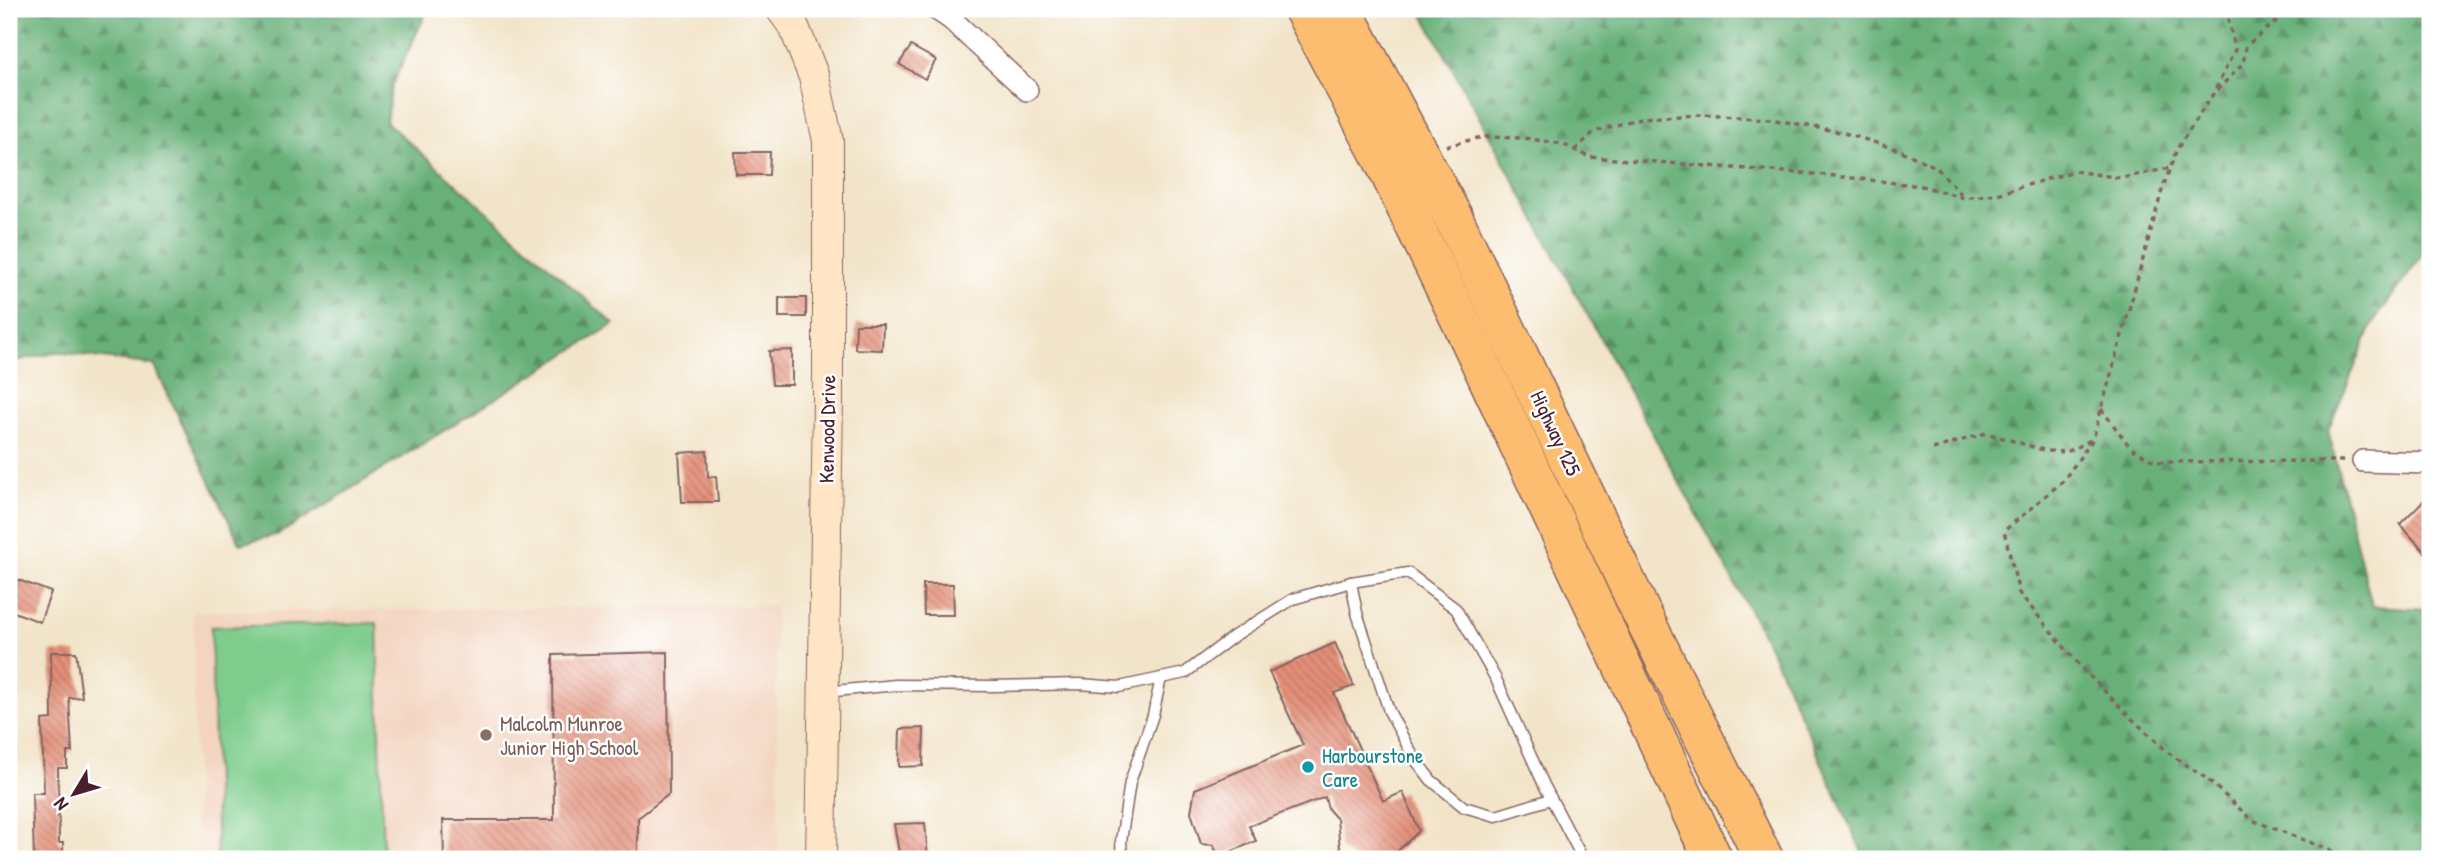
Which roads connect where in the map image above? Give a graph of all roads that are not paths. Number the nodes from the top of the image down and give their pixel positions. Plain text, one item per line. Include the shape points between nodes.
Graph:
1 (781, 9) edge
2 (936, 9) edge
3 (1293, 9) edge
4 (1303, 9) edge
5 (1342, 9) edge
6 (1346, 87) junction
7 (1027, 90) dead end
8 (2363, 461) road end
9 (2430, 463) edge
10 (1351, 582) junction
11 (1161, 678) junction
12 (822, 692) junction
13 (1551, 799) junction
14 (821, 859) edge
15 (1122, 859) edge
16 (1583, 859) edge
17 (1713, 859) edge
18 (1765, 859) edge

1 - 12 street, Kenwood Drive via 794,27 814,77 828,141
2 - 7 street
3 - 6 highway
4 - 6 highway, Highway 125
5 - 18 highway, Highway 125 via 1454,219 1641,612
6 - 17 highway, Highway 125
8 - 9 street
10 - 11 lane via 1293,599 1185,673
10 - 13 lane via 1408,573 1457,609 1496,679
10 - 13 lane via 1356,613 1389,712 1431,780 1465,807 1496,816
11 - 12 lane via 1119,688 896,685
11 - 15 lane via 1130,782
12 - 14 street, Kenwood Drive
13 - 16 lane

